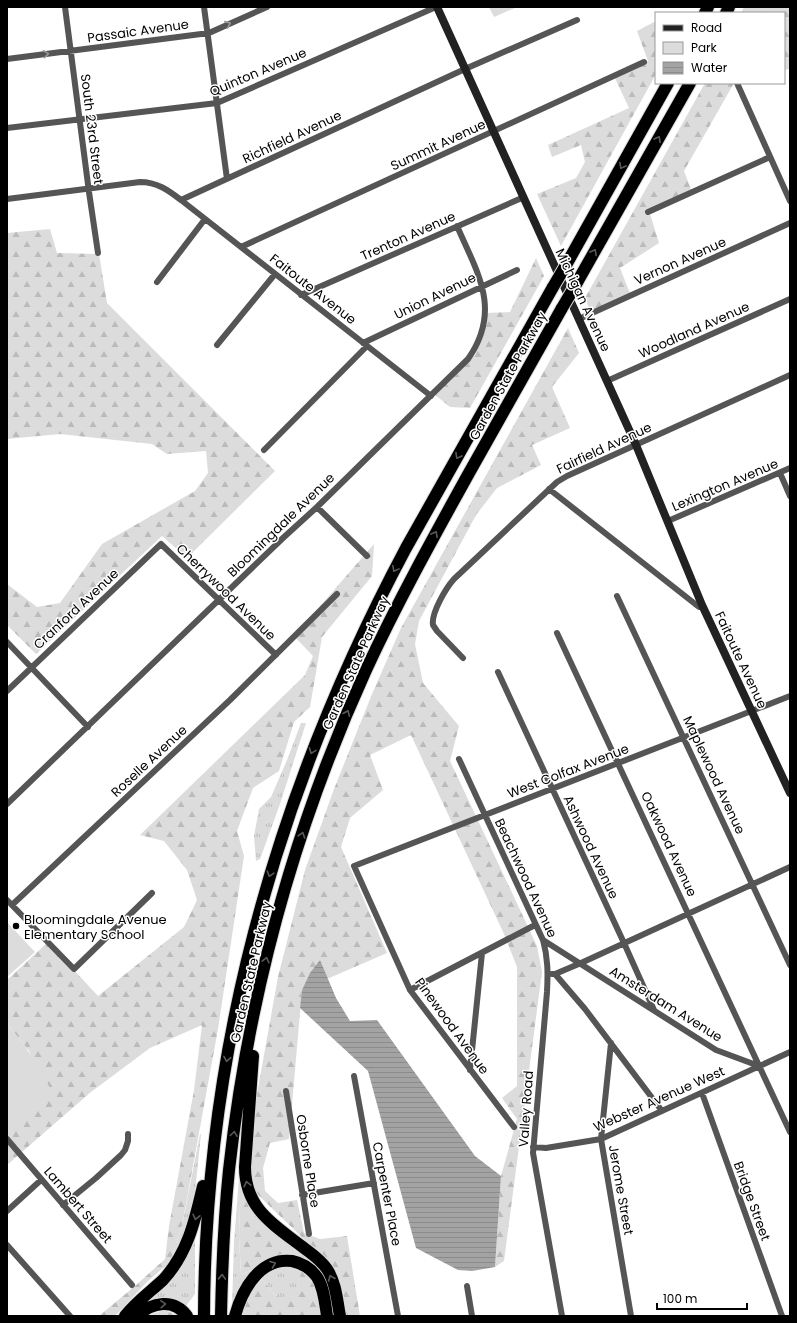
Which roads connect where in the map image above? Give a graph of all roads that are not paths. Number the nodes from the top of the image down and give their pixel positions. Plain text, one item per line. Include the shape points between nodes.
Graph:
1 (65, 7) edge
2 (204, 7) edge
3 (267, 7) edge
4 (437, 7) edge
5 (577, 20) dead end
6 (207, 32) junction
7 (71, 50) junction
8 (7, 59) edge
9 (644, 62) dead end
10 (465, 69) junction
11 (667, 84) edge
12 (689, 84) edge
13 (737, 84) edge
14 (217, 103) junction
15 (79, 120) junction
16 (7, 128) edge
17 (493, 131) junction
18 (770, 157) junction
19 (227, 179) junction
20 (88, 188) junction
21 (524, 197) junction
22 (7, 199) edge
23 (181, 200) junction
24 (790, 201) edge
25 (648, 212) dead end
26 (205, 219) junction
27 (790, 224) edge
28 (457, 226) junction
29 (241, 247) junction
30 (98, 253) dead end
31 (517, 270) dead end
32 (275, 274) junction
33 (157, 282) dead end
34 (482, 286) junction
35 (301, 295) junction
36 (790, 299) edge
37 (579, 319) junction
38 (217, 345) dead end
39 (365, 345) junction
40 (790, 374) edge
41 (607, 381) junction
42 (430, 396) junction
43 (636, 445) junction
44 (264, 450) dead end
45 (790, 468) edge
46 (780, 473) junction
47 (549, 489) junction
48 (790, 496) edge
49 (317, 508) junction
50 (668, 521) junction
51 (161, 544) joint
52 (367, 556) dead end
53 (337, 594) dead end
54 (617, 596) dead end
55 (219, 600) junction
56 (702, 605) junction
57 (557, 633) dead end
58 (7, 642) edge
59 (276, 656) junction
60 (463, 658) dead end
61 (31, 667) junction
62 (498, 672) dead end
63 (7, 691) edge
64 (790, 696) edge
65 (751, 711) junction
66 (88, 727) junction
67 (684, 737) junction
68 (459, 759) dead end
69 (618, 763) junction
70 (552, 789) junction
71 (790, 793) edge
72 (7, 804) edge
73 (485, 815) junction
74 (354, 866) joint
75 (790, 867) edge
76 (753, 884) junction
77 (152, 893) dead end
78 (7, 900) edge
79 (12, 905) junction
80 (689, 914) junction
81 (535, 925) junction
82 (543, 940) junction
83 (624, 943) junction
84 (482, 953) junction
85 (581, 963) junction
86 (790, 965) edge
87 (551, 974) junction
88 (410, 990) junction
89 (257, 998) junction
90 (654, 1010) junction
91 (611, 1043) junction
92 (790, 1052) edge
93 (760, 1066) junction
94 (470, 1070) junction
95 (354, 1076) dead end
96 (286, 1091) dead end
97 (702, 1093) junction
98 (662, 1111) junction
99 (216, 1124) junction
100 (514, 1127) dead end
101 (790, 1132) edge
102 (128, 1134) dead end
103 (602, 1138) junction
104 (7, 1139) edge
105 (533, 1147) junction
106 (41, 1180) junction
107 (374, 1183) junction
108 (302, 1195) junction
109 (63, 1205) junction
110 (7, 1211) edge
111 (309, 1234) dead end
112 (7, 1245) edge
113 (132, 1284) dead end
114 (467, 1286) dead end
115 (70, 1316) edge
116 (125, 1316) edge
117 (137, 1316) edge
118 (187, 1316) edge
119 (204, 1316) edge
120 (221, 1316) edge
121 (235, 1316) edge
122 (327, 1316) edge
123 (340, 1316) edge
124 (398, 1316) edge
125 (472, 1316) edge
126 (562, 1316) edge
127 (631, 1316) edge
128 (782, 1316) edge

1 - 7 street, South 23rd Street
2 - 6 street
6 -> 3 street, Passaic Avenue
4 - 10 street, Michigan Avenue
4 - 14 street, Quinton Avenue
5 - 10 street, Richfield Avenue
6 - 7 street, Passaic Avenue
6 - 14 street
8 -> 7 street, Passaic Avenue
7 - 15 street, South 23rd Street
9 - 17 street, Summit Avenue
10 - 17 street, Michigan Avenue
10 - 19 street, Richfield Avenue
11 -> 99 highway, Garden State Parkway, bridge via 414,534 383,591 349,663 296,795 260,909 235,1015
89 -> 12 highway, Garden State Parkway, bridge via 278,915 324,770 385,630 419,562
13 - 18 street
14 - 15 street, Quinton Avenue
14 - 19 street
15 - 16 street, Quinton Avenue
15 - 20 street, South 23rd Street
17 - 21 street, Michigan Avenue
17 - 29 street, Summit Avenue
18 - 24 street
18 - 25 street
19 - 23 street, Richfield Avenue
20 - 22 street
20 - 23 street via 145,182 164,188
20 - 30 street, South 23rd Street
21 - 28 street, Trenton Avenue
21 - 37 street, Michigan Avenue
23 - 26 street, Faitoute Avenue
26 - 29 street, Faitoute Avenue
26 - 33 street
27 - 37 street, Vernon Avenue
28 - 34 street, Bloomingdale Avenue
28 - 35 street, Trenton Avenue
29 - 32 street, Faitoute Avenue
31 - 34 street, Union Avenue
32 - 35 street, Faitoute Avenue
32 - 38 street
34 - 39 street, Union Avenue
34 - 42 street, Bloomingdale Avenue via 485,312 483,329 477,344 465,362
35 - 39 street, Faitoute Avenue
36 - 41 street, Woodland Avenue
37 - 41 street, Michigan Avenue
39 - 42 street, Faitoute Avenue
39 - 44 street
40 - 43 street, Fairfield Avenue
41 - 43 street, Michigan Avenue
42 - 49 street, Bloomingdale Avenue
43 - 47 street, Fairfield Avenue via 567,476
43 - 50 street, Michigan Avenue
45 - 46 street, Lexington Avenue
46 - 48 street
46 - 50 street, Lexington Avenue
47 - 56 street, Faitoute Avenue via 698,607
47 - 60 street, Fairfield Avenue via 454,579 444,592 433,625
49 - 52 street
49 - 55 street, Bloomingdale Avenue
50 - 56 street, Michigan Avenue
51 - 55 street, Cherrywood Avenue
51 - 61 street, Cranford Avenue
53 - 59 street, Roselle Avenue
54 - 67 street, Maplewood Avenue
55 - 59 street, Cherrywood Avenue
55 - 66 street, Bloomingdale Avenue
56 - 65 street, Faitoute Avenue
57 - 69 street, Oakwood Avenue
58 - 61 street
59 - 79 street, Roselle Avenue
61 - 63 street, Cranford Avenue
61 - 66 street
62 - 70 street, Ashwood Avenue
64 - 65 street, West Colfax Avenue
65 - 67 street, West Colfax Avenue
65 - 71 street, Faitoute Avenue
66 - 72 street, Bloomingdale Avenue
67 - 69 street, West Colfax Avenue
67 - 76 street, Maplewood Avenue
68 - 73 street, Beachwood Avenue
69 - 70 street, West Colfax Avenue
69 - 80 street, Oakwood Avenue
70 - 73 street, West Colfax Avenue
70 - 83 street, Ashwood Avenue
73 - 74 street, West Colfax Avenue
73 - 81 street, Beachwood Avenue
74 - 88 street, Pinewood Avenue
75 - 76 street
76 - 80 street
76 - 86 street, Maplewood Avenue
77 - 79 street via 74,970
78 - 79 street
80 - 83 street
80 - 93 street, Oakwood Avenue
81 - 82 street, Beachwood Avenue
81 - 84 street
82 - 85 street, Amsterdam Avenue
82 - 87 street, Beachwood Avenue
83 - 85 street
83 - 90 street, Ashwood Avenue
84 - 88 street
84 - 94 street
85 - 87 street
85 - 90 street, Amsterdam Avenue
87 - 91 street
87 - 105 street, Valley Road
88 - 94 street, Pinewood Avenue
120 -> 89 highway, Garden State Parkway via 229,1171
123 -> 89 highway via 333,1283 327,1269 313,1254 263,1216 254,1204 246,1182 245,1162
90 - 93 street, Amsterdam Avenue via 716,1050
91 - 98 street
91 - 103 street, Jerome Street
92 - 93 street, Webster Avenue West
93 - 97 street, Webster Avenue West
93 - 101 street
94 - 100 street, Pinewood Avenue
95 - 107 street, Carpenter Place
96 - 108 street, Osborne Place
97 - 98 street, Webster Avenue West
97 - 128 street, Bridge Street
98 - 103 street, Webster Avenue West
99 -> 116 highway via 196,1218 187,1244 167,1274
99 - 119 highway, Garden State Parkway via 207,1210
102 - 109 street via 125,1150 121,1155
103 - 105 street, Webster Avenue West via 546,1148
103 - 127 street, Jerome Street
104 - 106 street, Lambert Street
105 - 126 street, Valley Road
106 - 109 street, Lambert Street
106 - 110 street
107 - 108 street
107 - 124 street, Carpenter Place
108 - 111 street, Osborne Place
109 - 113 street, Lambert Street
112 - 115 street
114 - 125 street
117 -> 118 highway via 149,1307 164,1303 178,1307
121 -> 122 highway via 243,1293 255,1276 269,1265 285,1261 304,1265 314,1274 322,1289

